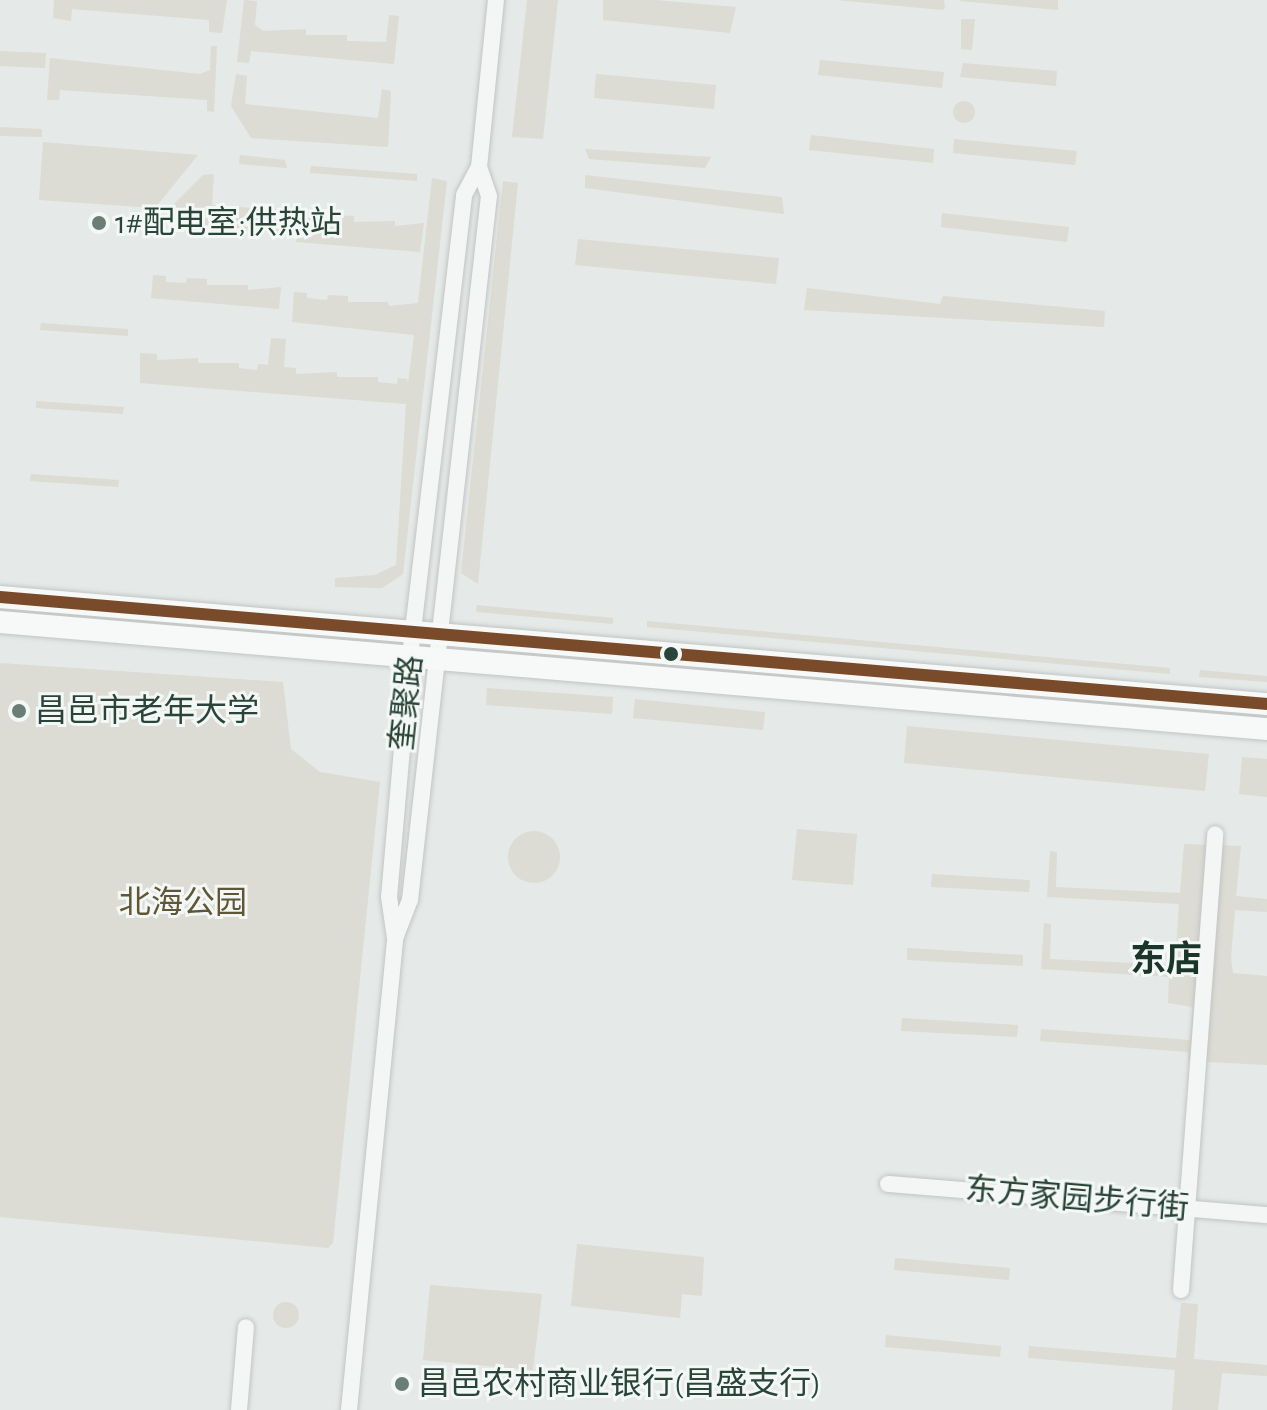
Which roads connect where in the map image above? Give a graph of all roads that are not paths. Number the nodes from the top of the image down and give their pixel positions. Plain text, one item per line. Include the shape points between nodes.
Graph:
1 (496, 0) edge
2 (479, 167) junction
3 (0, 597) edge
4 (0, 622) edge
5 (415, 632) junction
6 (441, 634) junction
7 (410, 656) junction
8 (437, 659) junction
9 (1267, 704) edge
10 (1267, 729) edge
11 (1215, 834) dead end
12 (395, 938) junction
13 (888, 1184) dead end
14 (1189, 1208) junction
15 (1267, 1215) edge
16 (1181, 1290) dead end
17 (246, 1327) dead end
18 (239, 1410) edge
19 (349, 1410) edge

1 - 2 street, 奎聚路
2 - 5 street, 奎聚路 via 464,195
2 - 6 street via 489,196
3 - 5 main road
4 - 7 main road
5 - 6 main road
5 - 7 street, 奎聚路
6 - 8 street
6 - 9 main road
7 - 8 main road
7 - 12 street, 奎聚路 via 389,897
8 - 10 main road
8 - 12 street via 410,900
11 - 14 street
12 - 19 street, 奎聚路
13 - 14 street, 东方家园步行街
14 - 15 street, 东方家园步行街
14 - 16 street
17 - 18 street

